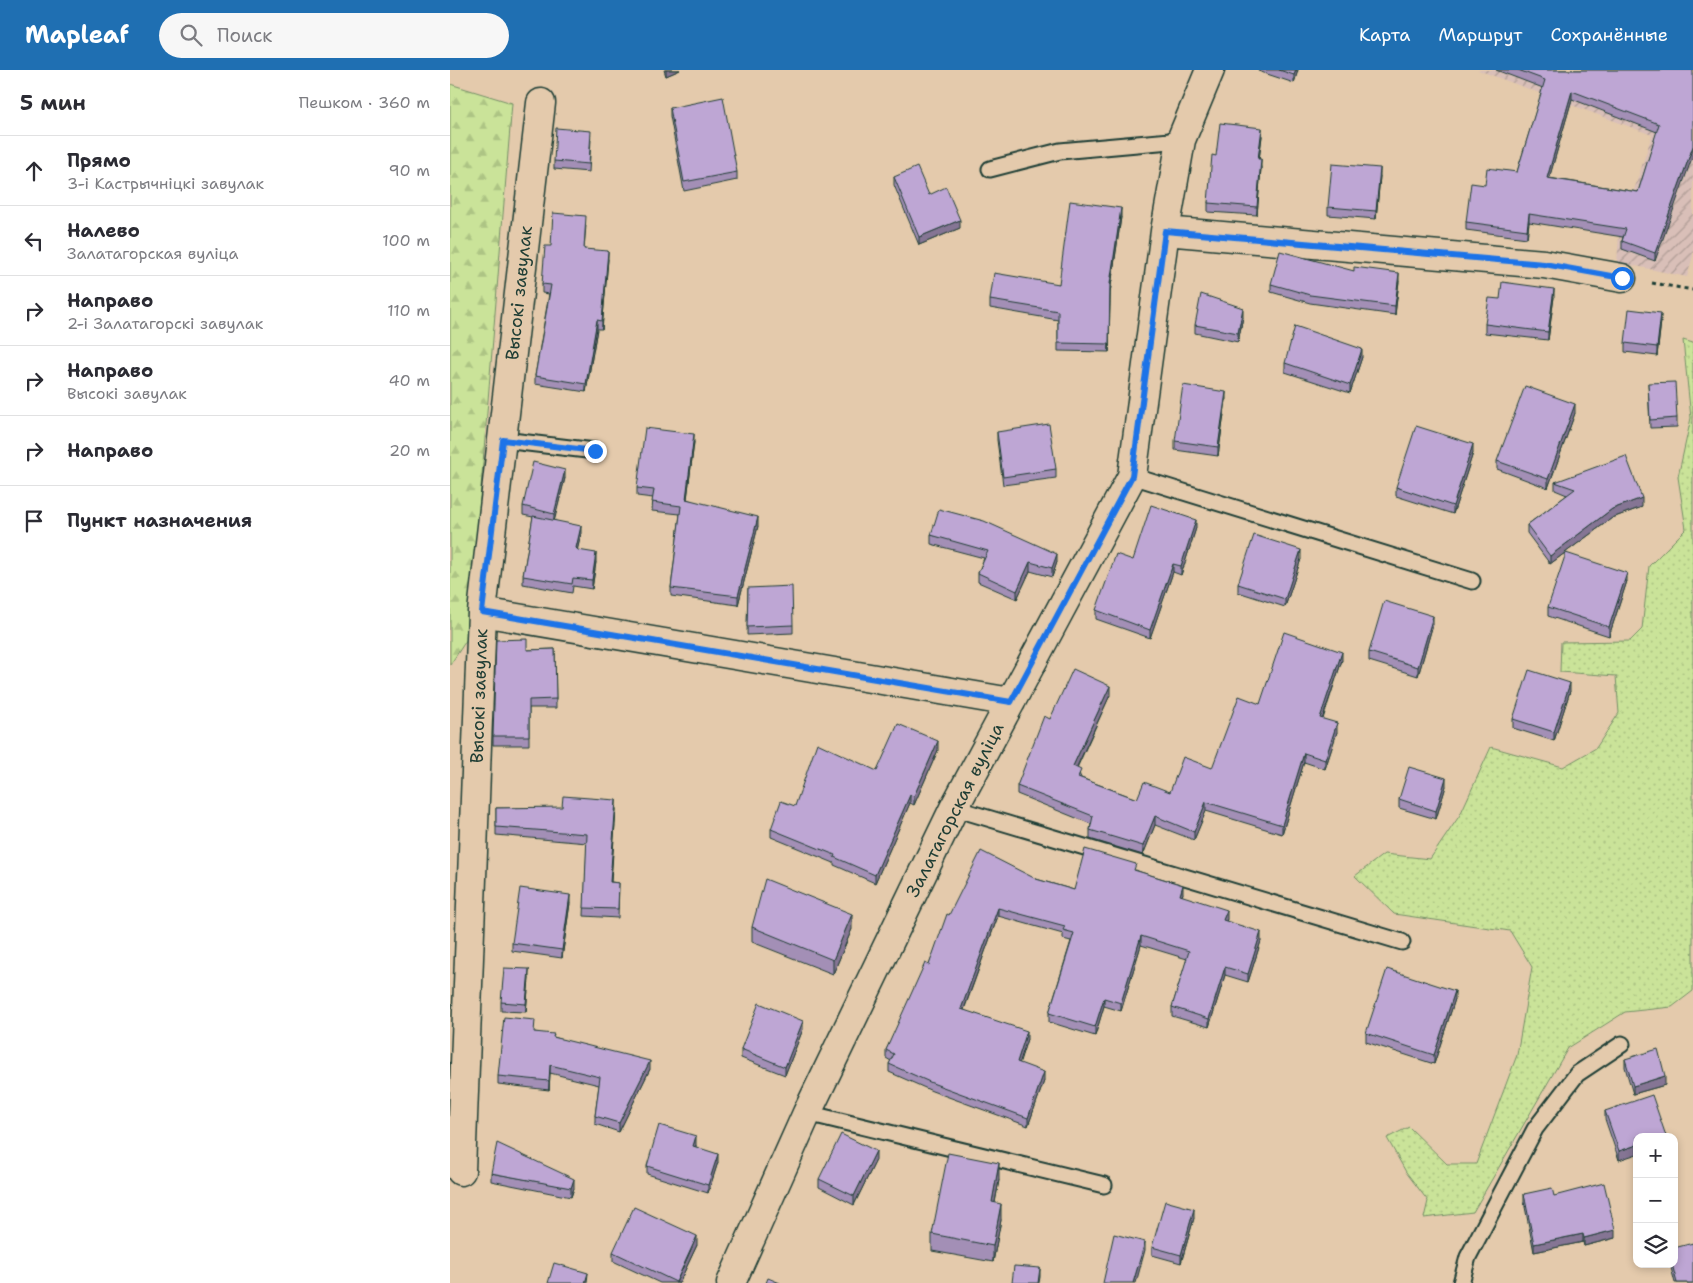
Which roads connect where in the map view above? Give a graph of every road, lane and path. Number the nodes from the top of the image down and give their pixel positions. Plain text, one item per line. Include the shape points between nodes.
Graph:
1 (1210, 70) edge
2 (541, 103) dead end
3 (1181, 140) junction
4 (990, 169) dead end
5 (1165, 231) junction
6 (1622, 278) joint
7 (1693, 290) edge
8 (503, 440) junction
9 (595, 451) dead end
10 (1132, 476) junction
11 (1472, 581) dead end
12 (482, 612) junction
13 (1011, 702) junction
14 (954, 808) junction
15 (1402, 942) dead end
16 (1622, 1044) dead end
17 (807, 1113) junction
18 (461, 1171) dead end
19 (1104, 1185) dead end
20 (731, 1283) edge
21 (1461, 1283) edge

1 - 3 street, Залатагорская вуліца
2 - 8 street, Высокі завулак
3 - 4 lane via 1060,150
3 - 5 street, Залатагорская вуліца
5 - 6 street via 1544,264
5 - 10 street, Залатагорская вуліца
6 - 7 path
8 - 9 lane
8 - 12 street, Высокі завулак
10 - 11 lane
10 - 13 street, Залатагорская вуліца
12 - 13 street
12 - 18 street, Высокі завулак
13 - 14 street, Залатагорская вуліца
14 - 15 lane
14 - 17 street, Залатагорская вуліца
16 - 21 lane via 1577,1074 1535,1130 1468,1257
17 - 19 lane
17 - 20 street, Залатагорская вуліца

